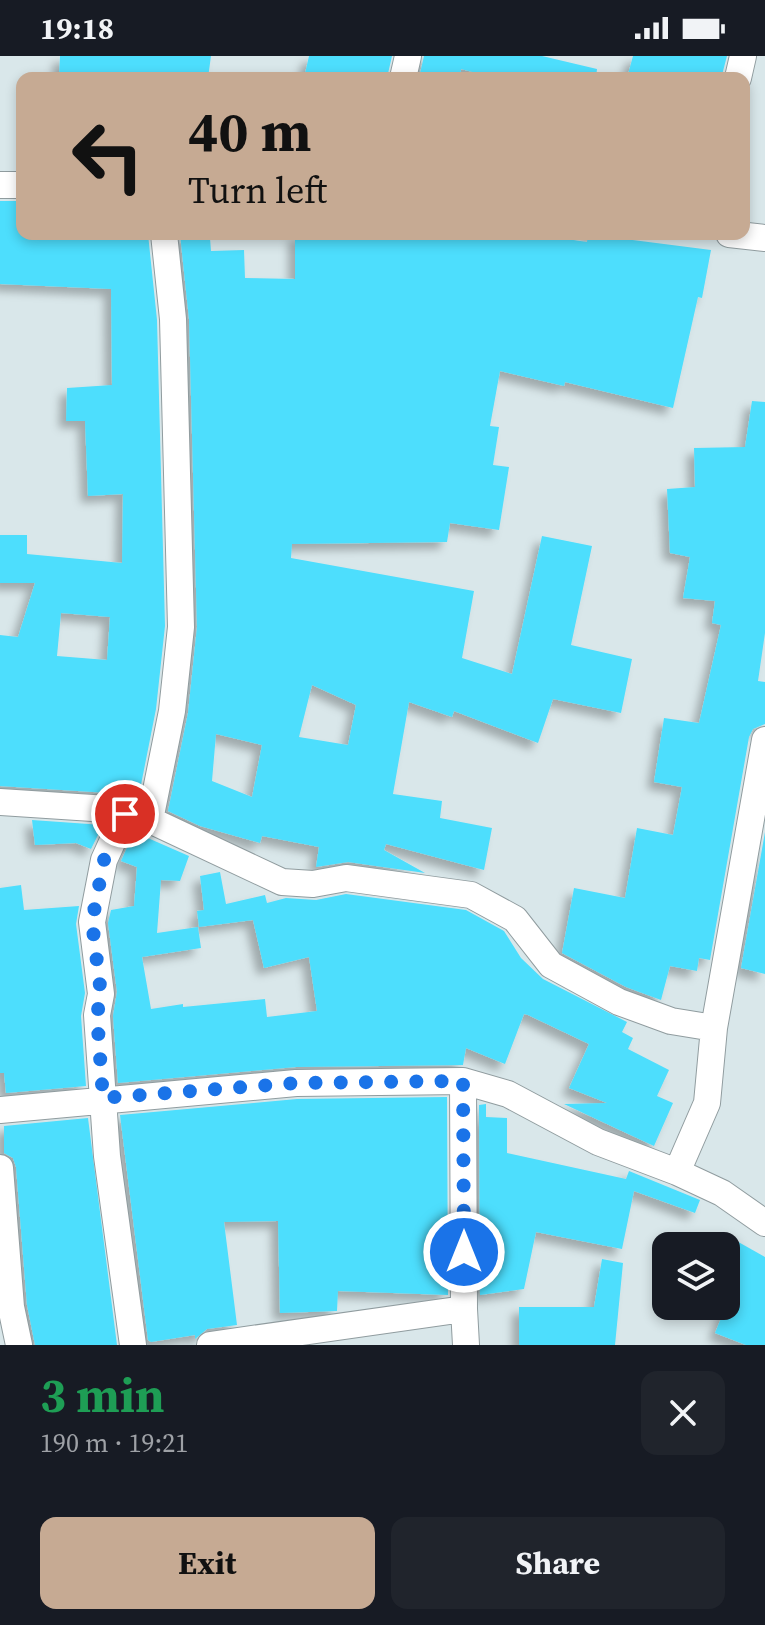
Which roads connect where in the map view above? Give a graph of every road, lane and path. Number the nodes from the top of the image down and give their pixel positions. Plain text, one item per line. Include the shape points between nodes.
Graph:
1 (165, 240) edge
2 (765, 740) edge
3 (0, 802) edge
4 (138, 817) junction
5 (714, 1028) junction
6 (463, 1081) junction
7 (103, 1098) junction
8 (0, 1111) edge
9 (0, 1168) edge
10 (677, 1172) junction
11 (765, 1223) edge
12 (464, 1309) junction
13 (19, 1345) edge
14 (133, 1345) edge
15 (210, 1345) edge
16 (466, 1345) edge

1 - 4 street via 173,319 181,627 172,711
2 - 5 street
3 - 4 street via 38,802
4 - 5 street via 282,882 346,878 471,895 515,919 551,965 619,1002 671,1021
4 - 7 street via 104,860 92,922 101,994 97,1015
5 - 10 street via 707,1103
6 - 7 street via 296,1083
6 - 10 street via 508,1094 598,1142
6 - 12 street
7 - 8 street
7 - 14 street
9 - 13 street
10 - 11 street via 722,1193
12 - 15 street
12 - 16 street

